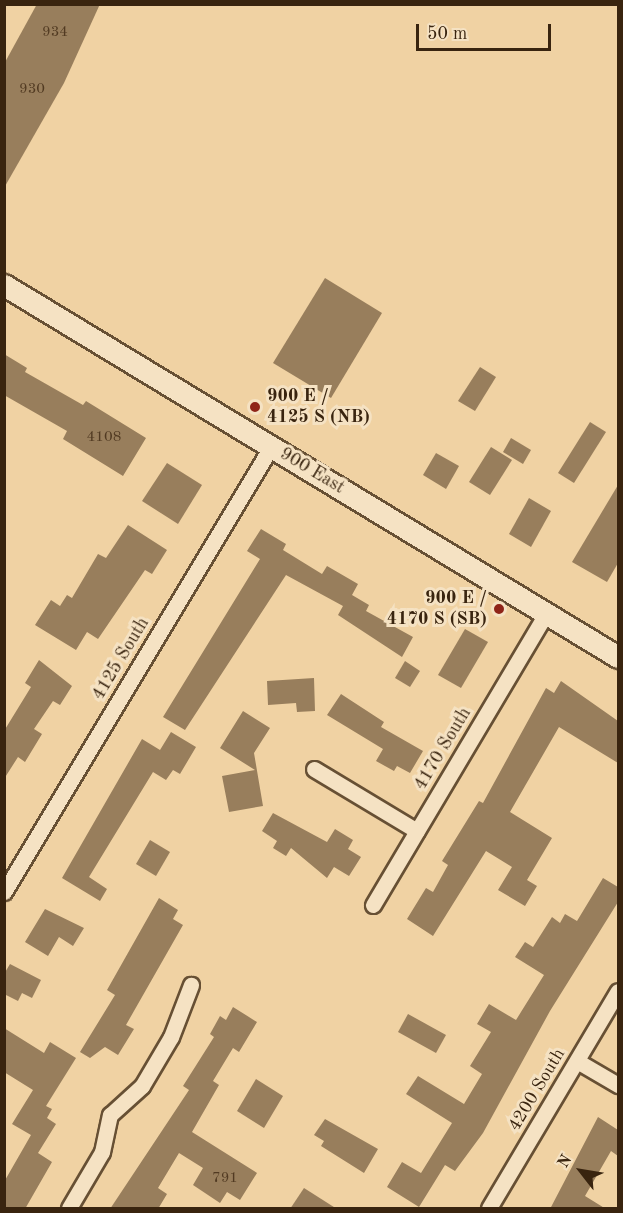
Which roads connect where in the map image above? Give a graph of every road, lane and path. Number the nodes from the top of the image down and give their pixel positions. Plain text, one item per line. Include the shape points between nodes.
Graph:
1 (4, 285) edge
2 (271, 447) junction
3 (546, 614) junction
4 (618, 657) edge
5 (314, 769) dead end
6 (417, 831) junction
7 (4, 892) edge
8 (373, 905) dead end
9 (191, 985) dead end
10 (618, 991) edge
11 (577, 1061) junction
12 (618, 1086) edge
13 (69, 1209) edge
14 (489, 1209) edge

1 - 2 main road, 900 East
2 - 3 main road, 900 East
2 - 7 street, 4125 South
3 - 4 main road, 900 East
3 - 6 street, 4170 South
5 - 6 street
6 - 8 street, 4170 South
9 - 13 street via 171,1037 141,1086 110,1115 102,1152
10 - 11 street, 4200 South
11 - 12 street
11 - 14 street, 4200 South

